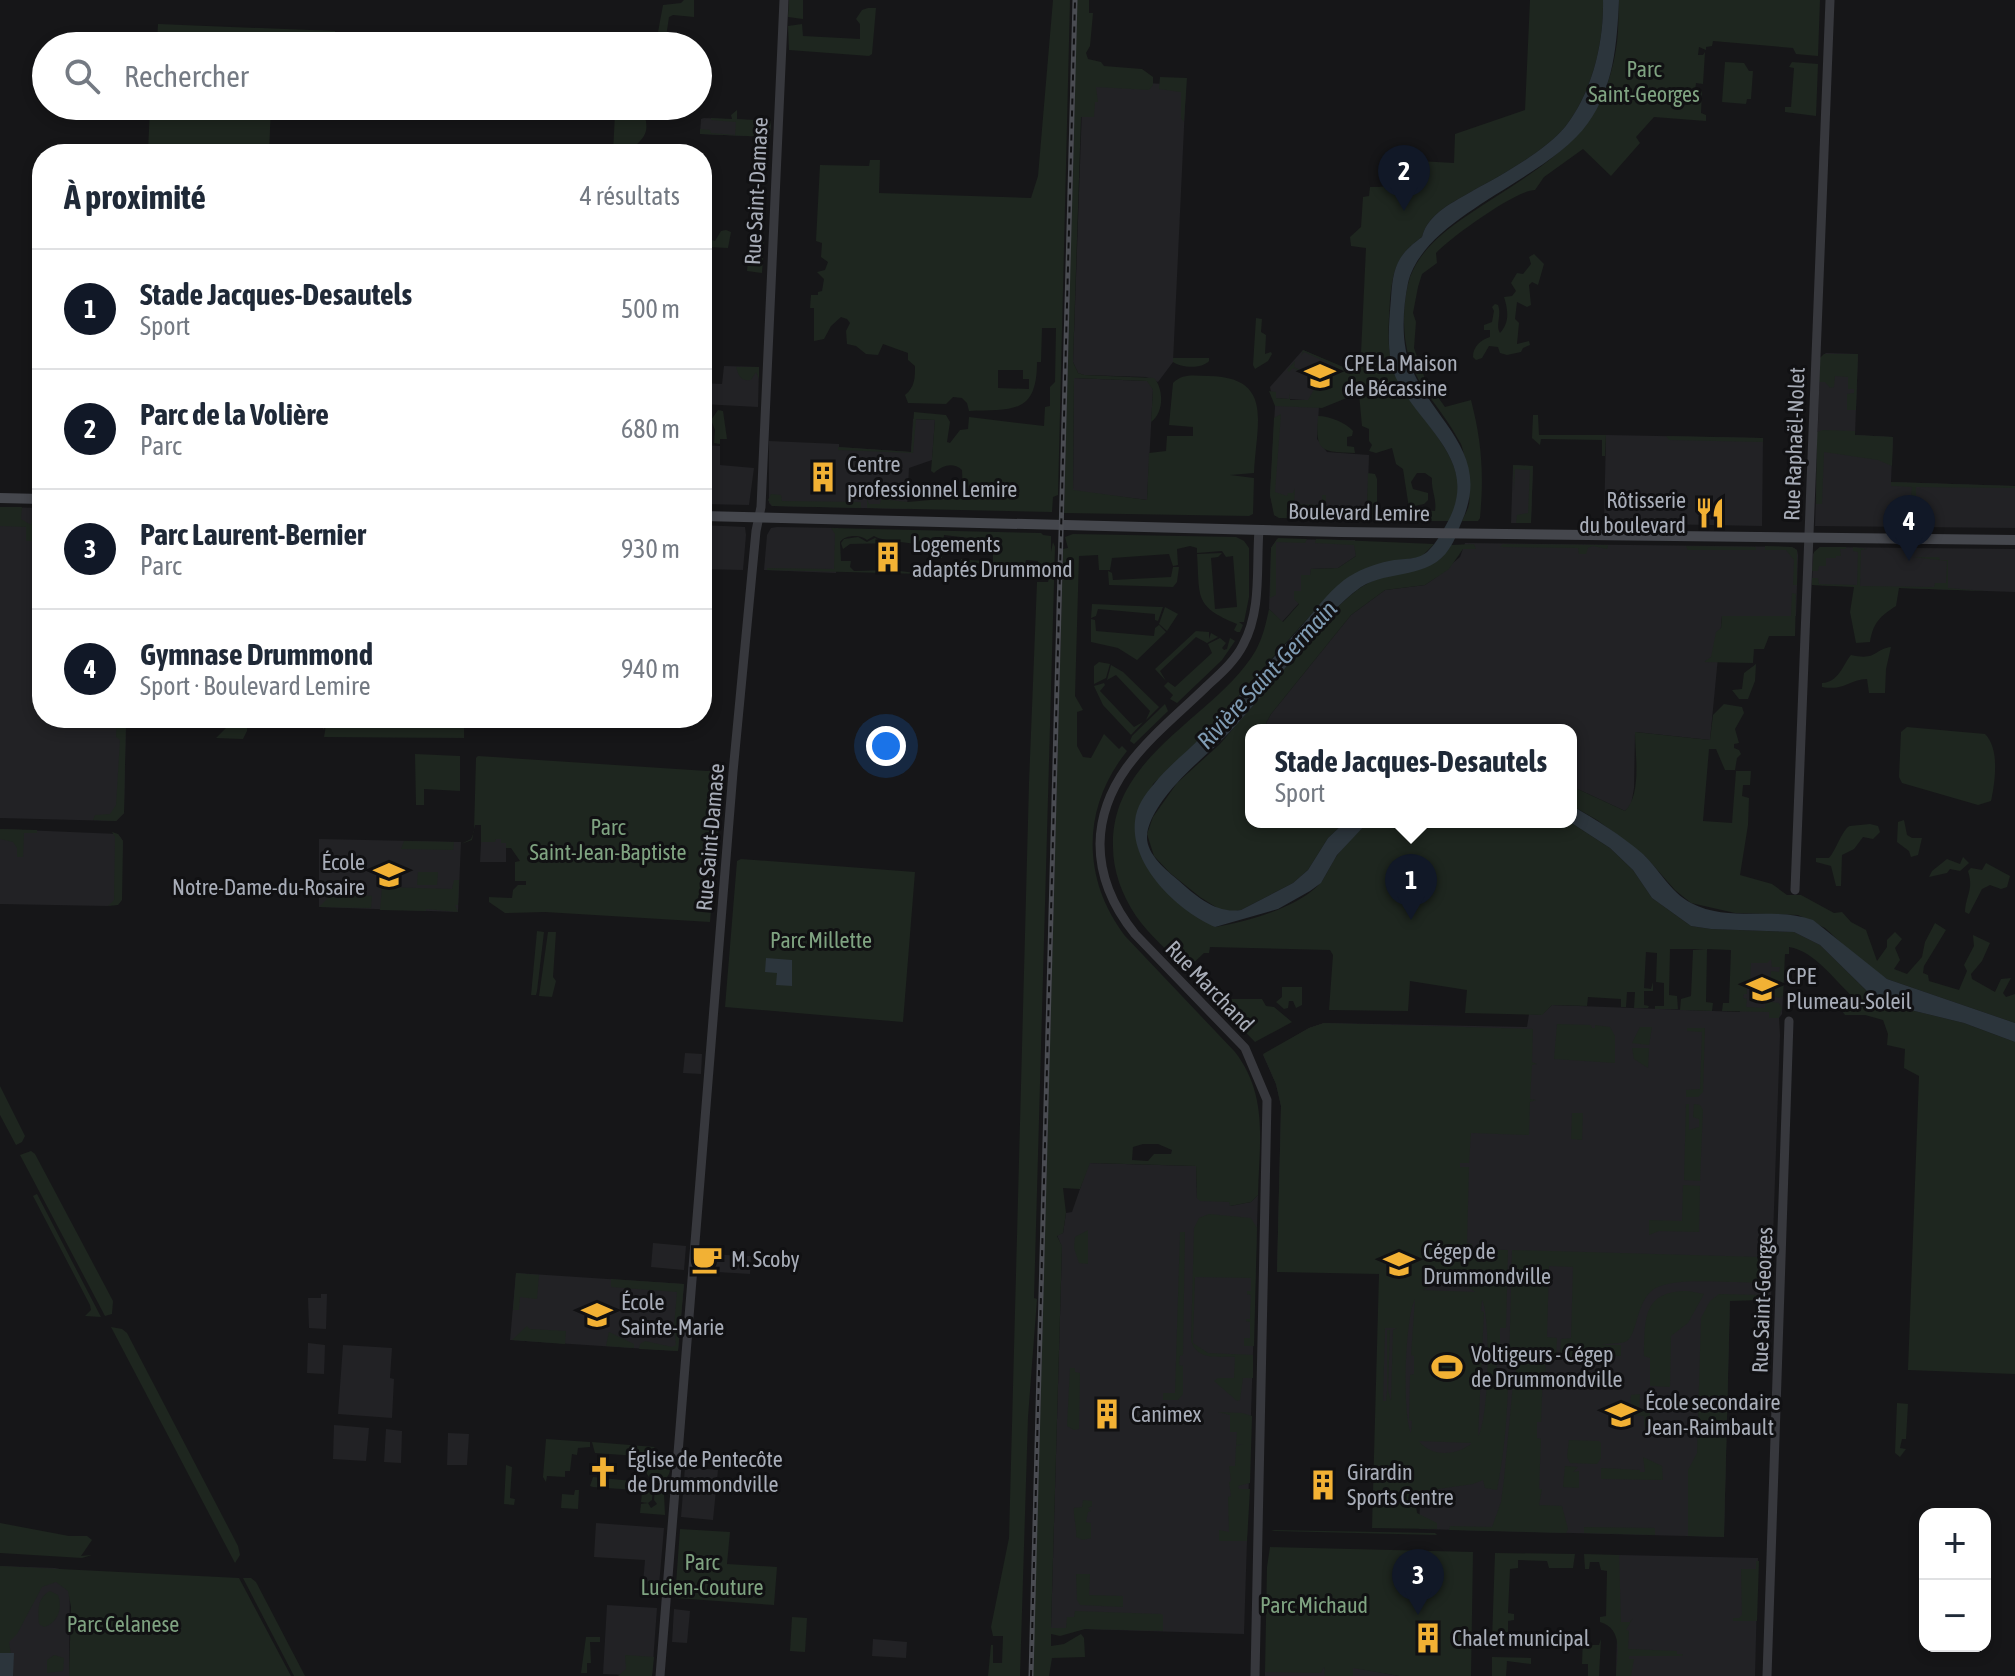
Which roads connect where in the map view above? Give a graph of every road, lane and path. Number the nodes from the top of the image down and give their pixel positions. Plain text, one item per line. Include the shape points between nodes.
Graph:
1 (784, 0) edge
2 (1830, 0) edge
3 (0, 498) edge
4 (32, 499) edge
5 (712, 516) edge
6 (758, 518) junction
7 (1259, 530) junction
8 (1808, 539) junction
9 (2015, 540) edge
10 (1795, 890) dead end
11 (1789, 1021) dead end
12 (660, 1676) edge
13 (1255, 1676) edge
14 (1767, 1676) edge

1 - 6 street, Rue Saint-Damase
2 - 8 street, Rue Raphaël-Nolet
3 - 4 main road
5 - 6 main road, Boulevard Lemire
6 - 7 main road, Boulevard Lemire
6 - 12 street, Rue Saint-Damase
7 - 8 main road, Boulevard Lemire
7 - 13 street, Rue Marchand via 1255,602 1243,645 1124,769 1107,804 1100,842 1105,877 1120,913 1245,1048 1267,1100
8 - 9 main road, Boulevard Lemire
8 - 10 street, Rue Raphaël-Nolet
11 - 14 street, Rue Saint-Georges

